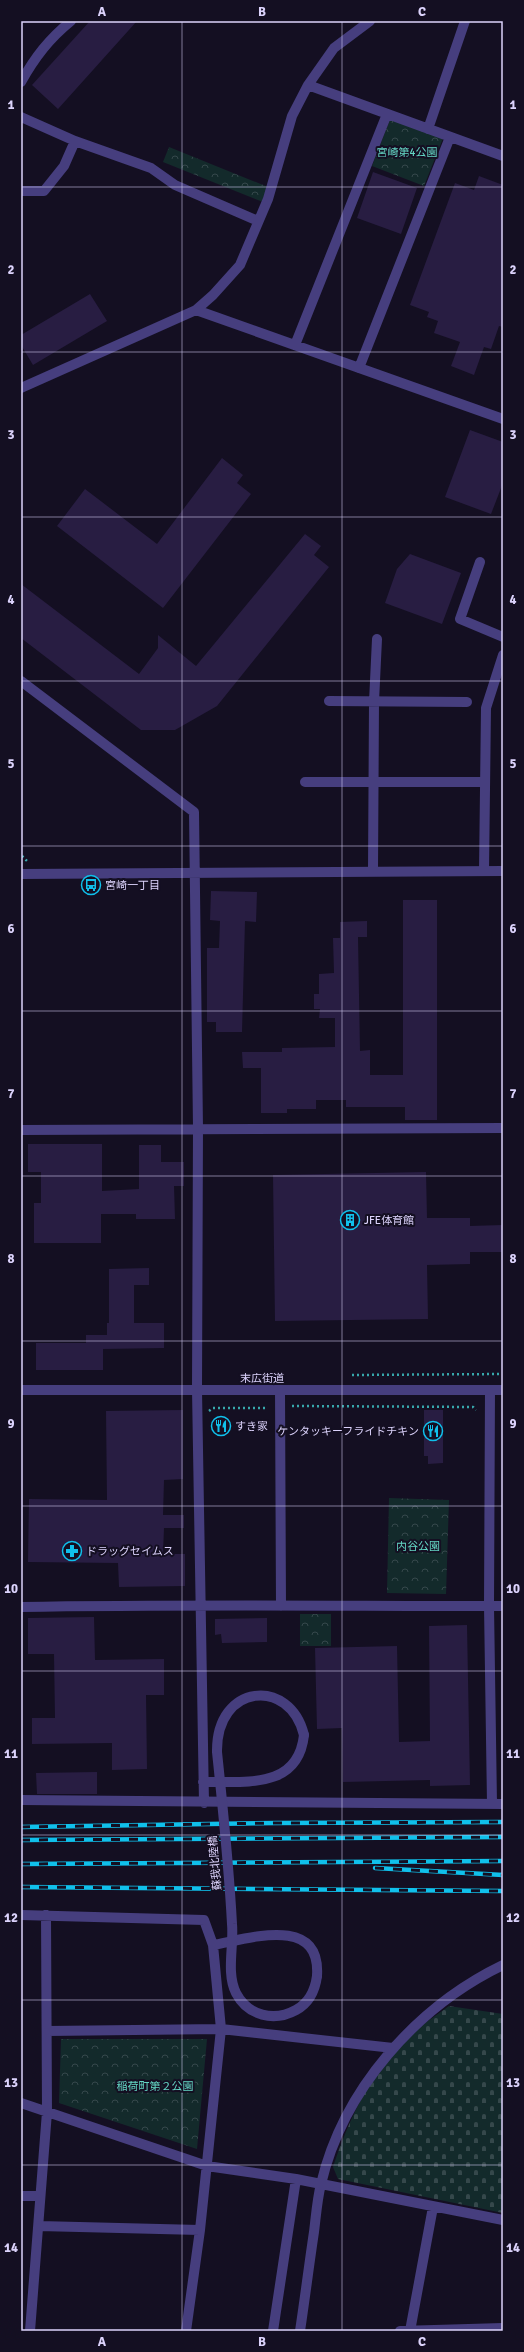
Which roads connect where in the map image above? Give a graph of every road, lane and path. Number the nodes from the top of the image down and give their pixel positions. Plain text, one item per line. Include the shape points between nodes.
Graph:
1 (71, 21) edge
2 (370, 21) edge
3 (465, 21) edge
4 (21, 82) edge
5 (308, 86) junction
6 (387, 114) junction
7 (21, 117) edge
8 (428, 129) junction
9 (450, 137) junction
10 (75, 141) junction
11 (503, 156) edge
12 (21, 190) edge
13 (258, 221) junction
14 (196, 310) junction
15 (294, 345) junction
16 (359, 368) junction
17 (21, 388) edge
18 (503, 419) edge
19 (480, 562) dead end
20 (503, 637) edge
21 (377, 639) dead end
22 (503, 655) edge
23 (21, 681) edge
24 (328, 700) dead end
25 (374, 702) junction
26 (467, 702) dead end
27 (305, 782) dead end
28 (485, 782) junction
29 (375, 783) junction
30 (374, 871) junction
31 (484, 871) junction
32 (503, 871) edge
33 (195, 873) junction
34 (21, 874) edge
35 (198, 1128) junction
36 (503, 1128) edge
37 (21, 1130) edge
38 (503, 1374) edge
39 (344, 1375) dead end
40 (21, 1390) edge
41 (197, 1390) junction
42 (280, 1390) junction
43 (490, 1390) junction
44 (503, 1390) edge
45 (286, 1406) dead end
46 (272, 1408) dead end
47 (478, 1411) dead end
48 (208, 1412) dead end
49 (201, 1604) junction
50 (281, 1606) junction
51 (489, 1606) junction
52 (503, 1606) edge
53 (21, 1607) edge
54 (203, 1782) junction
55 (21, 1800) edge
56 (204, 1803) junction
57 (492, 1804) junction
58 (503, 1804) edge
59 (21, 1915) edge
60 (46, 1915) junction
61 (213, 1946) junction
62 (503, 1965) edge
63 (221, 2029) junction
64 (47, 2031) junction
65 (393, 2048) junction
66 (21, 2103) edge
67 (47, 2112) junction
68 (207, 2166) junction
69 (296, 2179) junction
70 (321, 2184) junction
71 (21, 2196) edge
72 (40, 2196) junction
73 (433, 2207) junction
74 (503, 2220) edge
75 (40, 2226) junction
76 (200, 2230) junction
77 (503, 2328) edge
78 (30, 2331) edge
79 (186, 2331) edge
80 (273, 2331) edge
81 (300, 2331) edge
82 (400, 2331) edge
83 (410, 2331) edge

1 - 4 street via 53,35 37,54
2 - 5 street via 334,48
3 - 8 street
5 - 6 street
5 - 13 street via 292,116 268,199
6 - 8 street
6 - 15 street
7 - 10 street
8 - 9 street
9 - 11 street
9 - 16 street
10 - 12 street via 64,166 44,191
10 - 13 street via 151,168 175,185
13 - 14 street via 240,265 213,296
14 - 15 street
14 - 17 street
15 - 16 street
16 - 18 street
19 - 20 street via 460,619
21 - 25 street
22 - 28 street via 486,708
23 - 33 street via 194,812
24 - 25 street
25 - 26 street
25 - 29 street
27 - 29 street
28 - 29 street
28 - 31 street
29 - 30 street
30 - 31 street
30 - 33 street
31 - 32 street
33 - 34 street
33 - 35 street
35 - 36 street
35 - 37 street
35 - 41 street
38 - 39 path
40 - 41 street, 末広街道
41 - 42 street, 末広街道
41 - 49 street
42 - 43 street, 末広街道
42 - 50 street
43 - 44 street, 末広街道
43 - 51 street
45 - 47 path via 473,1407
46 - 48 path via 213,1408
49 - 50 street
49 - 53 street
49 - 54 street
50 - 51 street
51 - 52 street
51 - 57 street
54 - 56 street
54 - 61 street, 蘇我北陸橋, bridge via 217,1782 224,1781 238,1781 264,1779 288,1770 294,1765 302,1749 304,1735 297,1716 286,1705 270,1697 242,1700 224,1715 217,1737 217,1752 219,1767 219,1774 220,1782 221,1789 233,1926 232,1941 232,1948 232,1979 236,1994 251,2010 272,2017 293,2012 313,1994 318,1966 312,1950 299,1939 275,1934 236,1941 229,1943
55 - 56 street
56 - 57 street
57 - 58 street
59 - 60 street
60 - 61 street via 204,1920
60 - 64 street
61 - 63 street
62 - 65 street via 484,1974 447,2000 417,2023
63 - 64 street
63 - 65 street
63 - 68 street
64 - 67 street
65 - 70 street via 352,2106 330,2154
66 - 67 street
67 - 68 street
67 - 72 street
68 - 69 street
68 - 76 street
69 - 70 street
69 - 80 street
70 - 73 street
70 - 81 street
71 - 72 street
72 - 75 street
73 - 74 street
73 - 83 street
75 - 76 street
75 - 78 street
76 - 79 street
77 - 83 street
82 - 83 street

